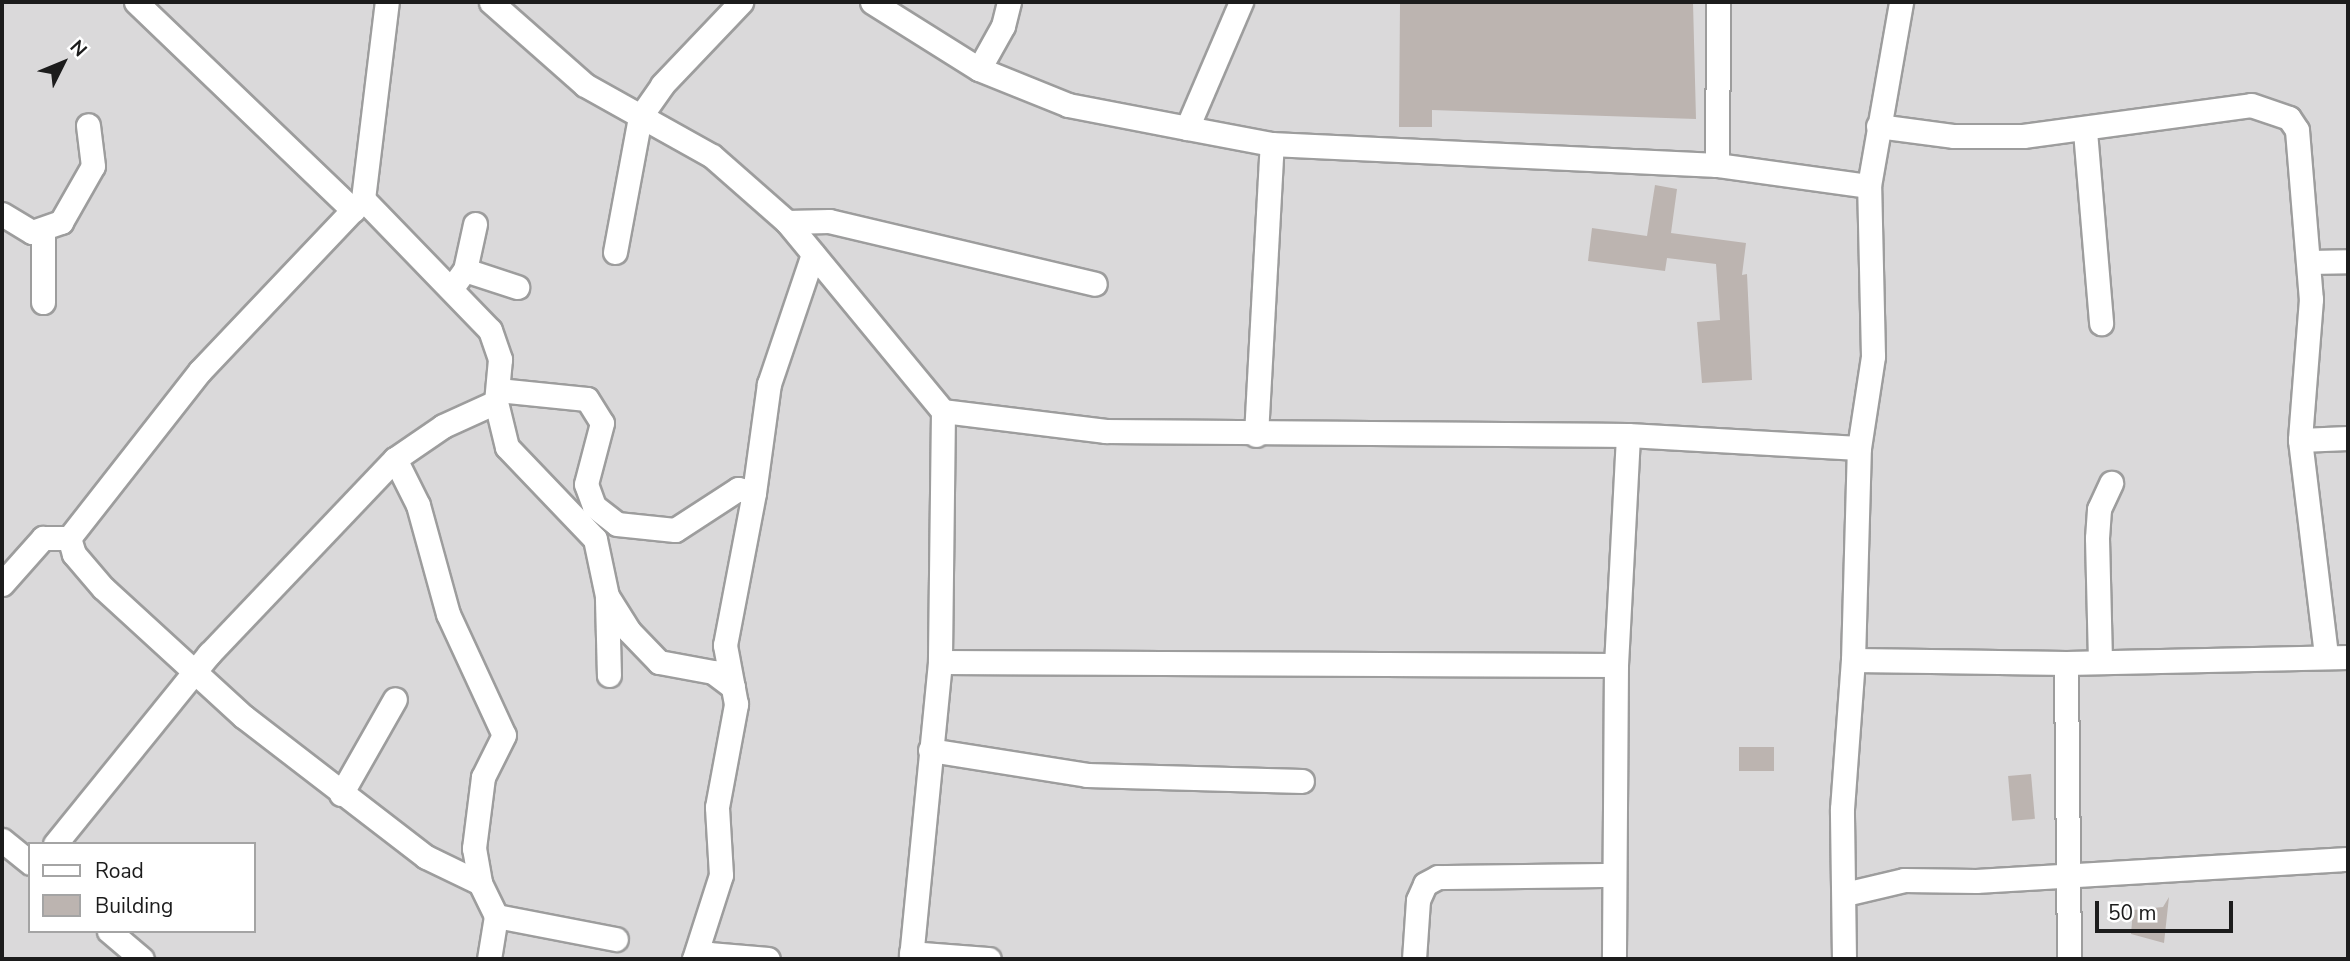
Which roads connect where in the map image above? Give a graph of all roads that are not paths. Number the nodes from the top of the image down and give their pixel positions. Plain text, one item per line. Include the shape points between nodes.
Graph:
1 (136, 2) edge
2 (387, 2) edge
3 (491, 2) edge
4 (741, 2) edge
5 (872, 2) edge
6 (1009, 2) edge
7 (1241, 2) edge
8 (1718, 2) edge
9 (1900, 2) edge
10 (979, 69) junction
11 (640, 117) junction
12 (88, 125) dead end
13 (1878, 126) junction
14 (1187, 128) junction
15 (2085, 131) junction
16 (1272, 144) junction
17 (1717, 165) junction
18 (1869, 186) junction
19 (358, 205) junction
20 (2, 214) edge
21 (787, 222) junction
22 (475, 224) dead end
23 (43, 232) junction
24 (615, 251) dead end
25 (813, 254) junction
26 (2348, 261) edge
27 (2309, 262) junction
28 (465, 270) junction
29 (1096, 284) dead end
30 (517, 287) dead end
31 (451, 289) junction
32 (43, 302) dead end
33 (2101, 323) dead end
34 (497, 396) junction
35 (943, 411) junction
36 (1256, 435) junction
37 (1628, 435) junction
38 (2348, 438) edge
39 (2300, 440) junction
40 (1859, 448) junction
41 (395, 459) junction
42 (2112, 483) dead end
43 (754, 493) junction
44 (69, 538) junction
45 (2, 583) edge
46 (607, 596) junction
47 (2337, 656) edge
48 (1853, 660) junction
49 (2100, 661) junction
50 (940, 662) junction
51 (2066, 663) junction
52 (1616, 665) junction
53 (195, 672) junction
54 (609, 675) dead end
55 (733, 687) junction
56 (395, 699) dead end
57 (930, 750) junction
58 (1302, 781) dead end
59 (341, 794) junction
60 (2, 840) edge
61 (57, 842) edge
62 (2348, 859) edge
63 (28, 861) edge
64 (1611, 875) junction
65 (2073, 875) junction
66 (480, 883) junction
67 (1845, 894) junction
68 (496, 916) junction
69 (112, 933) edge
70 (616, 939) dead end
71 (911, 956) edge
72 (142, 959) edge
73 (489, 959) edge
74 (694, 959) edge
75 (768, 959) edge
76 (989, 959) edge
77 (1414, 959) edge
78 (1614, 959) edge
79 (1844, 959) edge
80 (2070, 959) edge

1 - 19 street
2 - 19 street
3 - 11 street via 585,85
4 - 11 street via 662,85
5 - 10 street
6 - 10 street via 1003,26
7 - 14 street
8 - 17 street
9 - 13 street
10 - 14 street via 1068,105
11 - 21 street via 712,156
11 - 24 street
12 - 23 street via 93,166 61,222
13 - 15 street via 1954,136
13 - 18 street
14 - 16 street
15 - 27 street via 2251,105 2289,118 2297,130
15 - 33 street
16 - 17 street
16 - 36 street
17 - 18 street
18 - 40 street via 1874,356
19 - 31 street
19 - 44 street via 200,371
20 - 23 street
21 - 25 street
21 - 29 street via 829,221
22 - 28 street
23 - 32 street
25 - 35 street
25 - 43 street via 767,394
26 - 27 street
27 - 39 street
28 - 30 street
28 - 31 street
31 - 34 street via 490,330 500,359
34 - 41 street
34 - 43 street via 587,399 598,409 602,423 586,484 594,506 617,524 675,530 711,501 738,489
34 - 46 street via 507,447 595,539
35 - 36 street via 1105,431
35 - 50 street
36 - 37 street
37 - 40 street
37 - 52 street
38 - 39 street
39 - 47 street
40 - 48 street
41 - 53 street
41 - 66 street via 418,505 448,614 504,735 483,777 474,849
42 - 49 street via 2099,509 2097,538
43 - 55 street via 725,645
44 - 45 street via 43,537
44 - 53 street via 74,554 103,588
46 - 54 street
46 - 55 street via 629,631 659,662 713,672
47 - 49 street
48 - 51 street
48 - 67 street via 1842,809
49 - 51 street
50 - 52 street
50 - 57 street
51 - 65 street
52 - 64 street
53 - 59 street
53 - 61 street
55 - 74 street via 736,704 717,807 722,875
56 - 59 street
57 - 58 street via 1087,775
57 - 71 street
59 - 66 street via 426,857
60 - 63 street
62 - 65 street
64 - 77 street via 1438,877 1426,884 1418,900
64 - 78 street
65 - 67 street via 1905,880
65 - 80 street
66 - 68 street
67 - 79 street
68 - 70 street
68 - 73 street
69 - 72 street
71 - 76 street
74 - 75 street via 709,954

